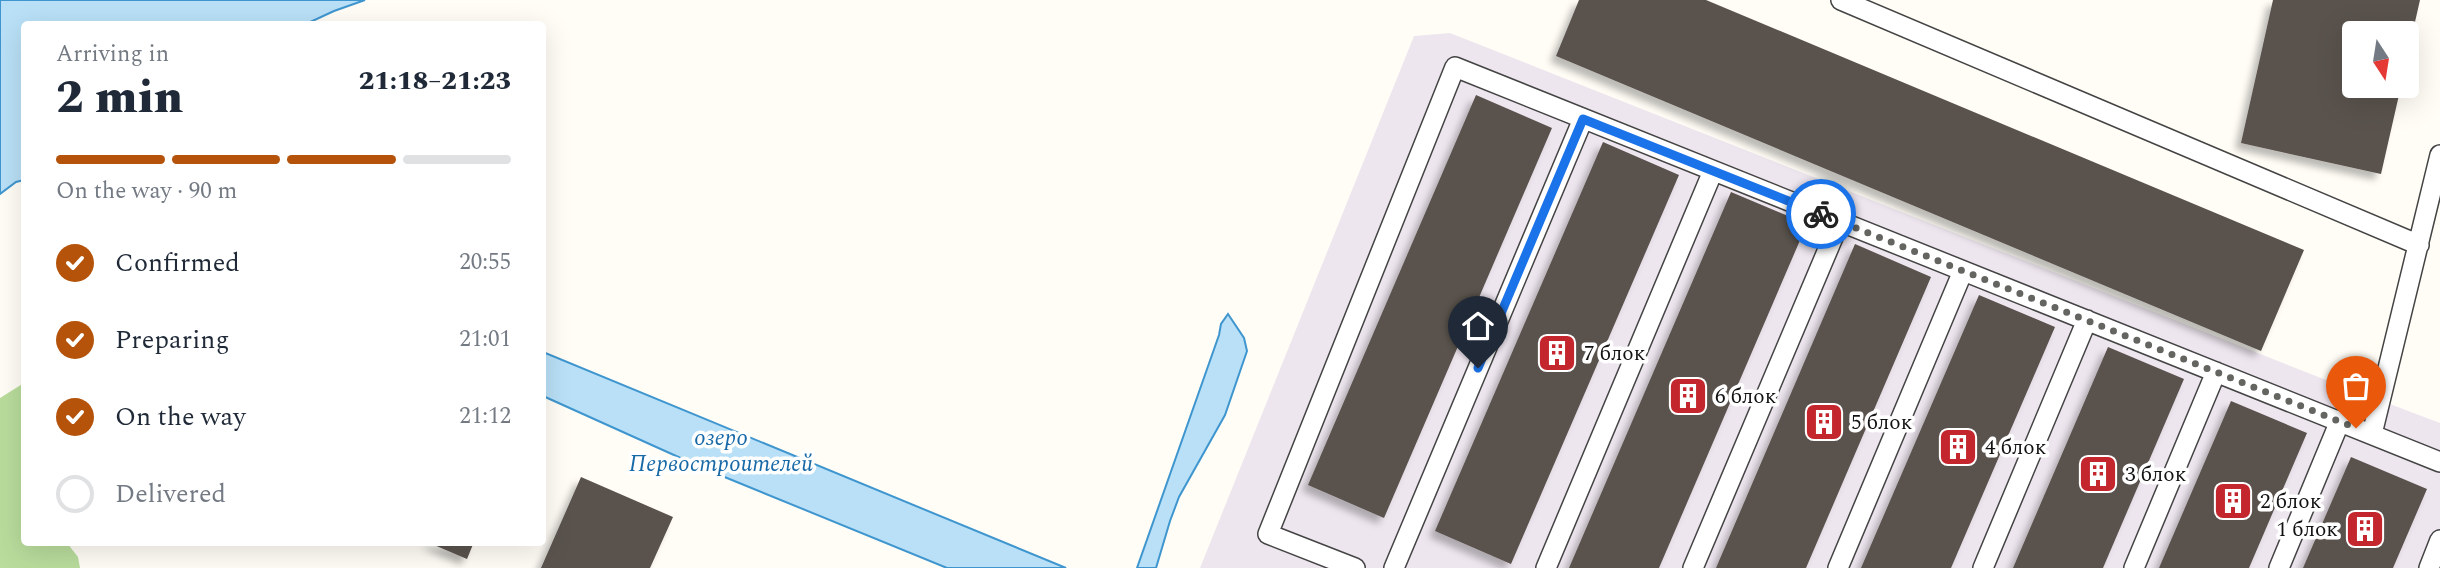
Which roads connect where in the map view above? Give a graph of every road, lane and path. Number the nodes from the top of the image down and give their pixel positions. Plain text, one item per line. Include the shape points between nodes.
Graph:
1 (1841, 0) edge
2 (1583, 119) junction
3 (2440, 155) edge
4 (1713, 171) junction
5 (1840, 221) junction
6 (2419, 246) junction
7 (1963, 271) junction
8 (2087, 320) junction
9 (2216, 372) junction
10 (2340, 421) junction
11 (2372, 434) junction
12 (2440, 462) edge
13 (2440, 540) edge
14 (1355, 568) edge
15 (1394, 568) edge
16 (1546, 568) edge
17 (1693, 568) edge
18 (1838, 568) edge
19 (1983, 568) edge
20 (2134, 568) edge
21 (2279, 568) edge
22 (2429, 568) edge

1 - 6 lane
2 - 4 lane
2 - 14 lane via 1455,67 1268,534
2 - 15 lane
3 - 6 lane
4 - 5 lane
4 - 16 lane
5 - 7 lane
5 - 17 lane
6 - 11 lane
7 - 8 lane
7 - 18 lane
8 - 9 lane
8 - 19 lane
9 - 10 lane
9 - 20 lane
10 - 11 lane
10 - 21 lane
11 - 12 lane
13 - 22 lane

